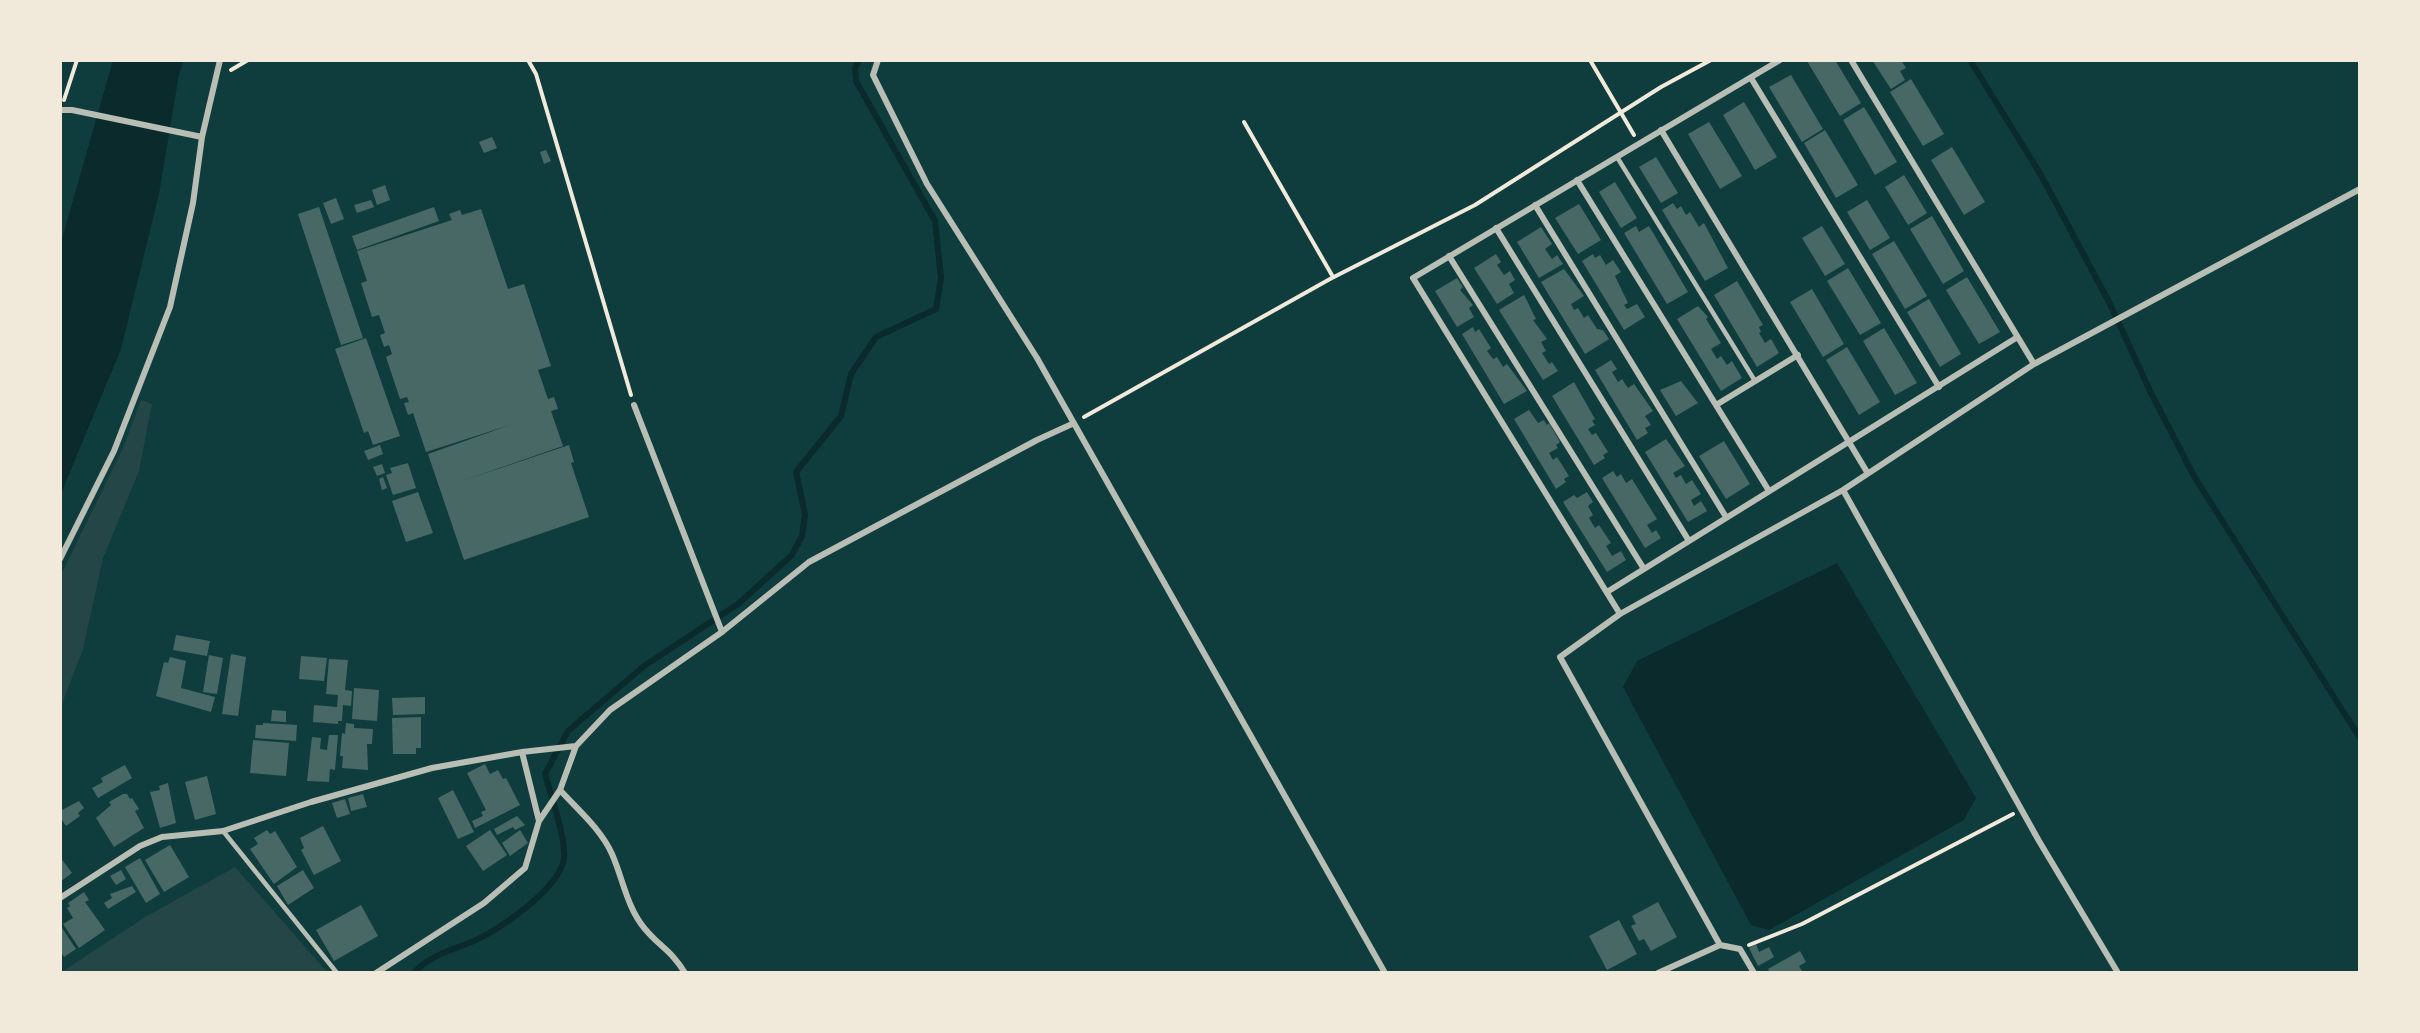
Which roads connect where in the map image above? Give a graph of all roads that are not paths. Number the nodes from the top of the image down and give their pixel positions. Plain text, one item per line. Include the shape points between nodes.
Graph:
1 (220, 60) edge
2 (878, 60) edge
3 (1780, 60) edge
4 (1851, 60) edge
5 (1750, 78) junction
6 (61, 110) edge
7 (1661, 130) junction
8 (202, 137) junction
9 (1617, 157) junction
10 (1577, 180) junction
11 (2360, 189) edge
12 (1534, 205) junction
13 (1496, 228) junction
14 (1449, 256) junction
15 (2016, 339) junction
16 (1798, 355) junction
17 (2034, 364) junction
18 (1755, 381) junction
19 (1939, 387) junction
20 (634, 405) road end
21 (1716, 405) junction
22 (1072, 424) junction
23 (1849, 441) junction
24 (1867, 472) junction
25 (1843, 490) junction
26 (1769, 491) junction
27 (1726, 518) junction
28 (1689, 541) junction
29 (60, 559) edge
30 (1644, 569) junction
31 (1606, 592) junction
32 (1620, 614) junction
33 (722, 632) junction
34 (576, 746) junction
35 (522, 752) junction
36 (560, 790) junction
37 (539, 821) junction
38 (223, 831) junction
39 (60, 898) edge
40 (1720, 945) junction
41 (337, 973) edge
42 (376, 973) edge
43 (685, 973) edge
44 (1384, 973) edge
45 (1658, 973) edge
46 (1754, 973) edge
47 (2118, 973) edge

1 - 8 street
2 - 22 street via 873,75 927,184 1037,357
3 - 5 street
4 - 15 street
5 - 7 street
5 - 19 street
6 - 8 street
7 - 9 street
7 - 16 street
8 - 29 street via 193,203 170,307 114,451
9 - 10 street
9 - 18 lane
10 - 12 street
10 - 21 street
11 - 17 street
12 - 13 street
12 - 27 street
13 - 14 street
13 - 28 street
14 - 30 street
14 - 31 street via 1413,278
15 - 17 street
15 - 19 street
16 - 18 street
16 - 23 street
17 - 24 street
18 - 21 street
19 - 23 street
20 - 33 street
21 - 26 street
22 - 33 street via 810,562
22 - 44 street
23 - 24 street
23 - 26 street
24 - 25 street
25 - 32 street
25 - 47 street
26 - 27 street
27 - 28 street
28 - 30 street
30 - 31 street
31 - 32 street
32 - 40 street via 1560,657
33 - 34 street via 610,710
34 - 35 street
34 - 36 street
35 - 37 street
35 - 38 street via 432,768
36 - 37 street
36 - 43 street via 611,852 630,904 645,930 674,955
37 - 42 street via 525,868 484,903
38 - 39 street via 162,837 140,846
38 - 41 lane
40 - 45 street
40 - 46 street via 1740,949

